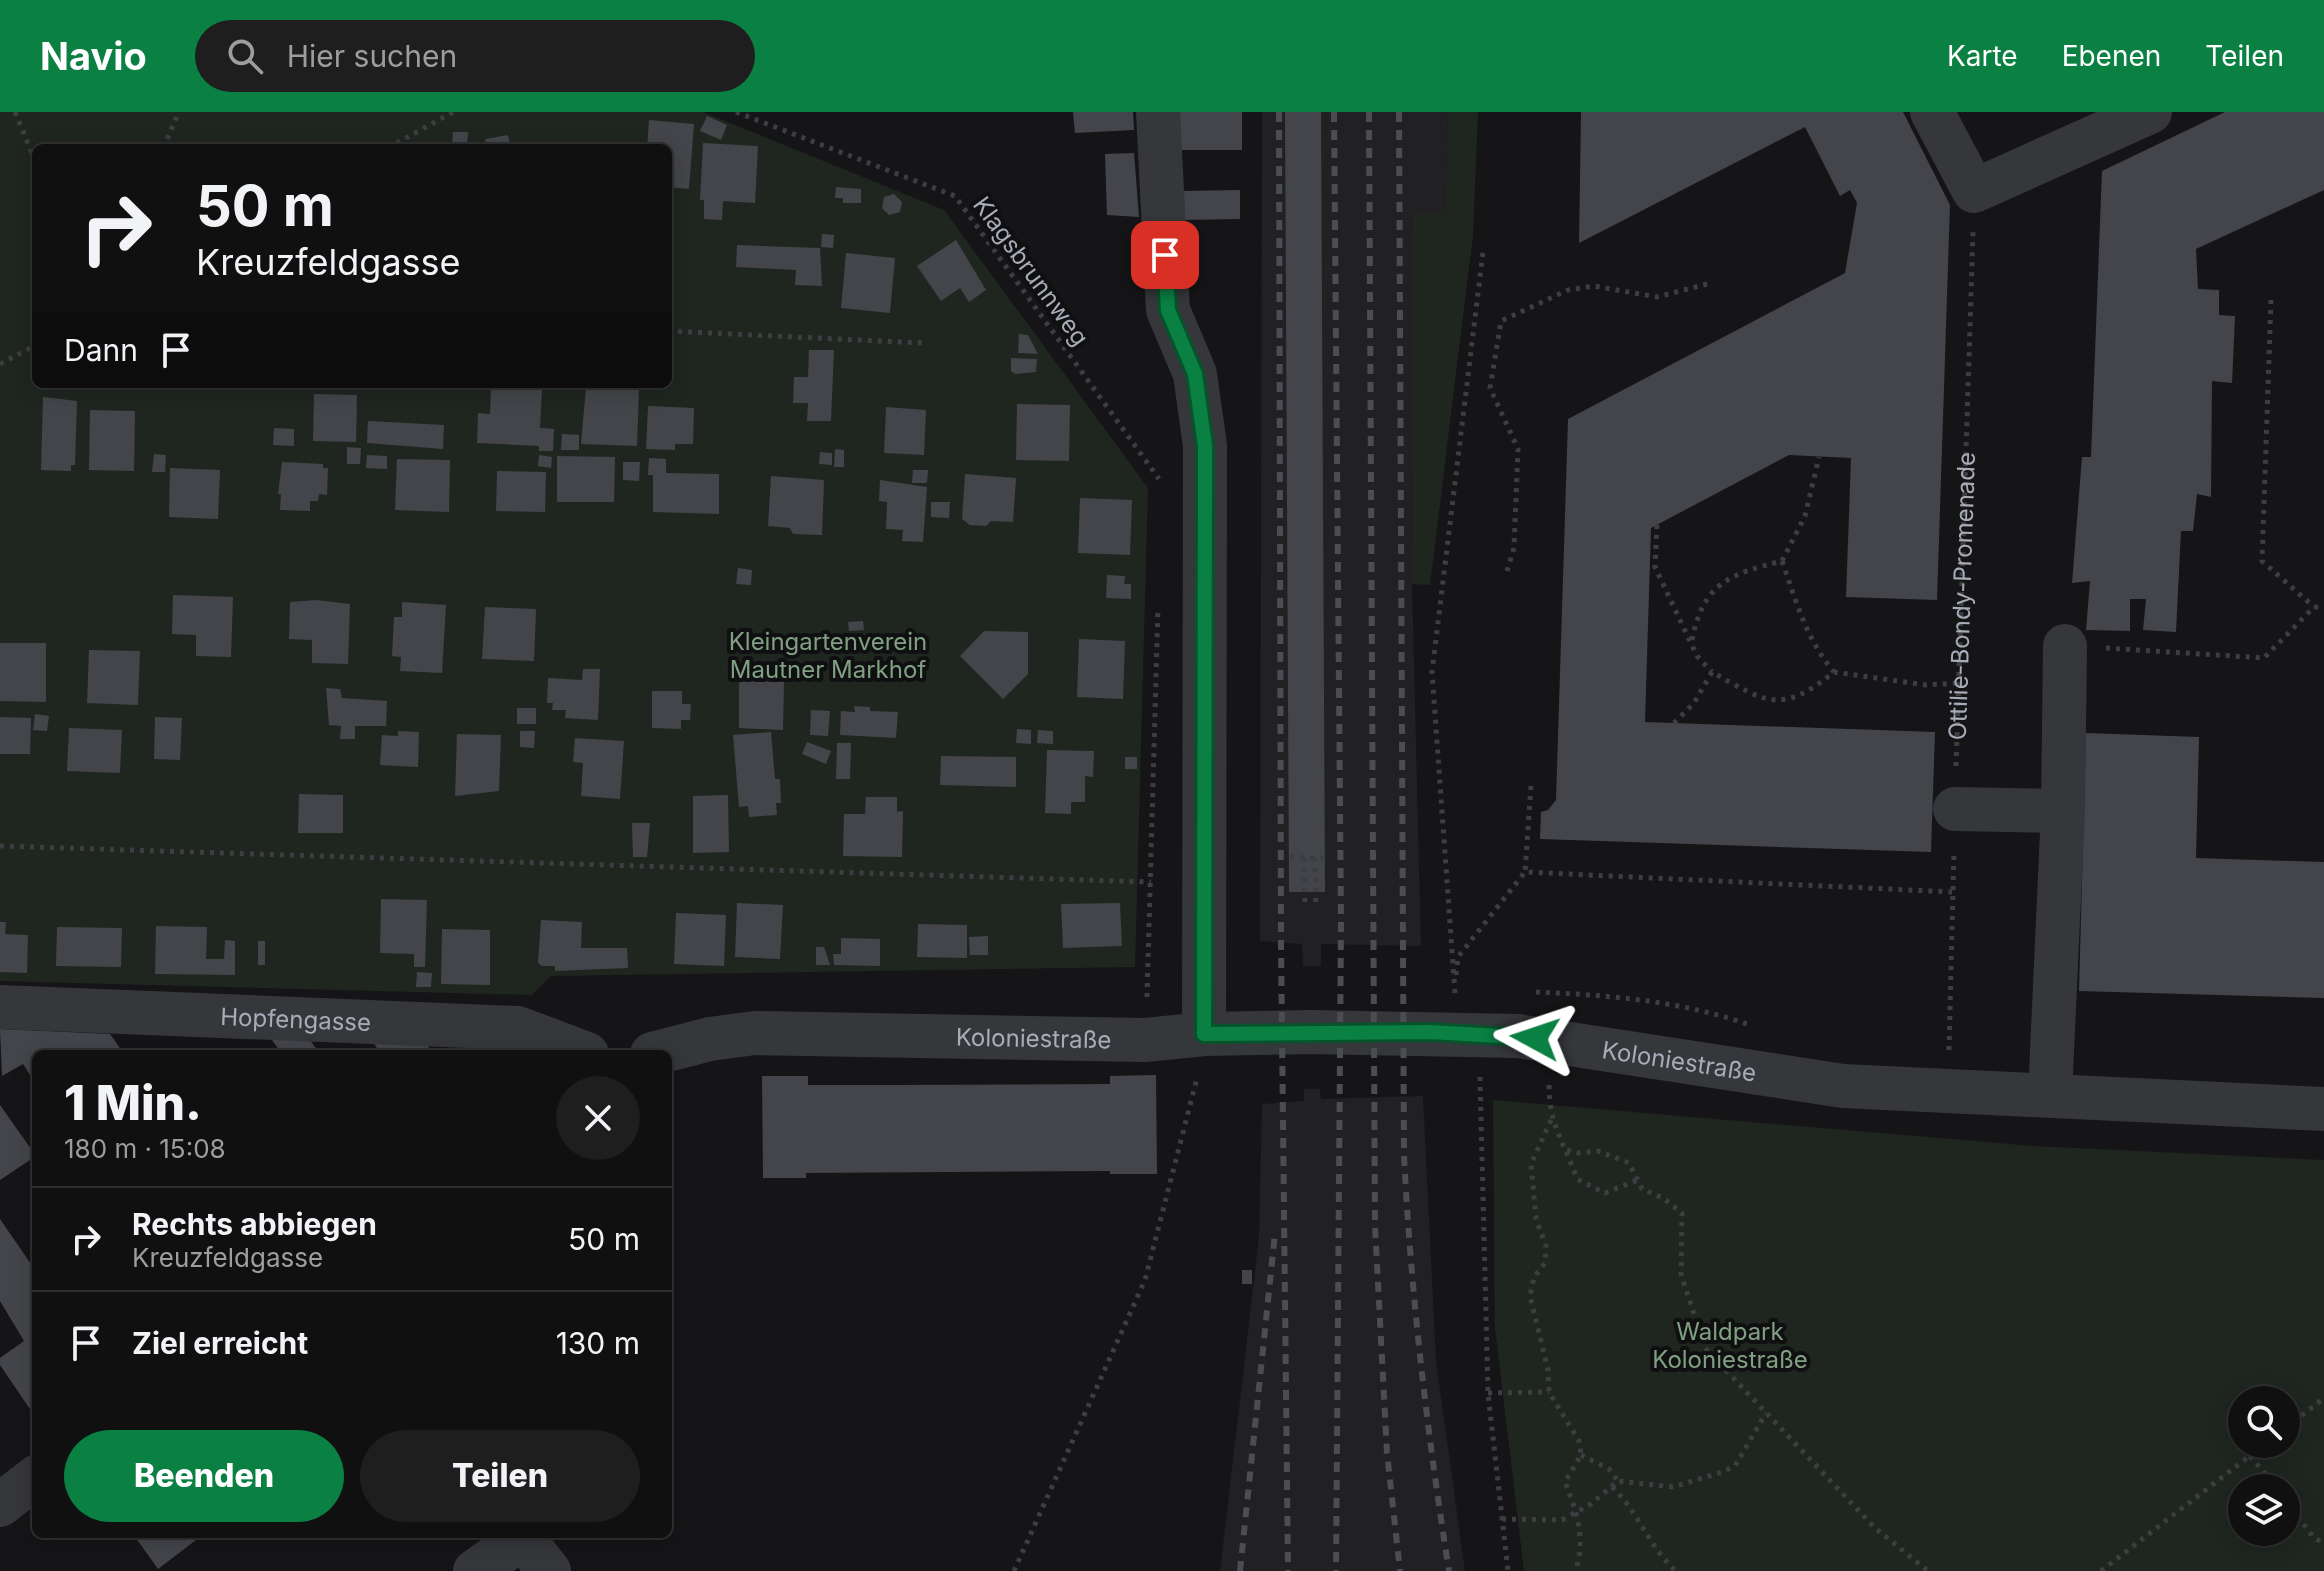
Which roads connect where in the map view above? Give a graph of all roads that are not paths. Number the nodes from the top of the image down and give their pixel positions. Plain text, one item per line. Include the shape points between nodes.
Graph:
1 (1158, 112) edge
2 (1932, 112) edge
3 (2150, 112) edge
4 (2065, 646) road end
5 (1955, 809) road end
6 (2063, 811) junction
7 (0, 1007) edge
8 (1204, 1034) junction
9 (576, 1050) edge
10 (667, 1050) edge
11 (2050, 1095) junction
12 (2324, 1109) edge
13 (32, 1480) edge
14 (0, 1505) edge
15 (533, 1548) edge
16 (475, 1571) edge

1 - 8 street via 1168,310 1195,374 1205,446
2 - 3 street via 1974,191
4 - 6 street
5 - 6 street
6 - 11 street
7 - 9 street, Hopfengasse via 518,1028
8 - 10 street, Koloniestraße via 1145,1040 755,1033
8 - 11 street, Koloniestraße via 1459,1033 1552,1040 1843,1086
11 - 12 street, Koloniestraße
13 - 14 street
15 - 16 street

